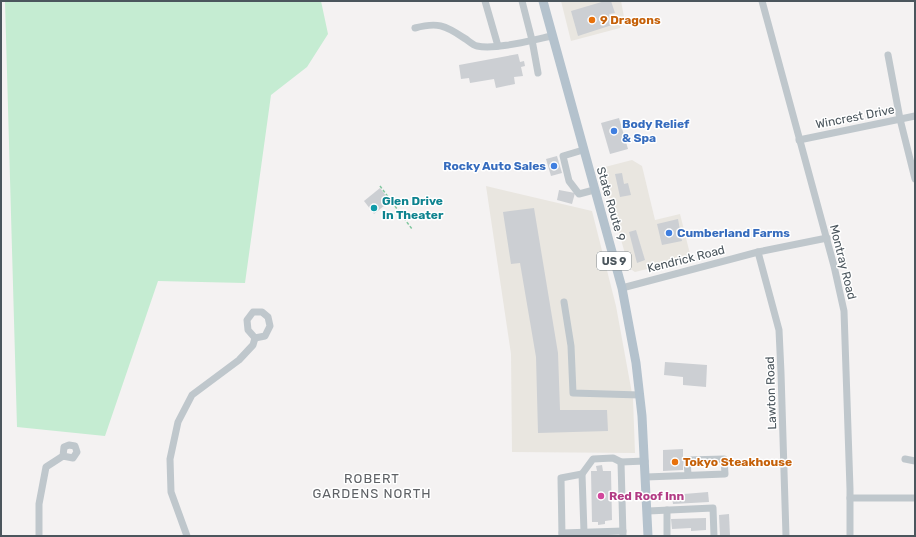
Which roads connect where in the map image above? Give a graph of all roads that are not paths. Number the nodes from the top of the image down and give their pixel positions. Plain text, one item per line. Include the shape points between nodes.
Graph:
1 (485, 1) edge
2 (522, 1) edge
3 (543, 1) edge
4 (762, 1) edge
5 (415, 28) dead end
6 (552, 36) junction
7 (532, 40) junction
8 (498, 46) junction
9 (888, 54) dead end
10 (538, 73) dead end
11 (915, 116) edge
12 (900, 119) junction
13 (799, 140) junction
14 (583, 150) junction
15 (915, 180) edge
16 (594, 190) junction
17 (827, 238) junction
18 (758, 252) junction
19 (622, 288) junction
20 (564, 302) dead end
21 (256, 338) dead end
22 (640, 395) junction
23 (63, 456) dead end
24 (906, 459) dead end
25 (645, 461) junction
26 (915, 461) edge
27 (621, 462) junction
28 (582, 474) junction
29 (688, 475) junction
30 (646, 477) junction
31 (850, 498) junction
32 (915, 498) edge
33 (666, 510) junction
34 (648, 511) junction
35 (584, 532) junction
36 (623, 533) edge
37 (562, 534) edge
38 (39, 536) edge
39 (187, 536) edge
40 (648, 536) edge
41 (667, 536) edge
42 (714, 536) edge
43 (786, 536) edge
44 (850, 536) edge

1 - 8 street
2 - 7 street
3 - 6 main road, State Route 9 / US 9
4 - 13 street, Montray Road
5 - 8 street via 429,24 442,26 475,45
6 - 7 street
6 - 14 main road, State Route 9 / US 9
7 - 8 street
7 - 10 street
9 - 12 street
11 - 12 street, Wincrest Drive
12 - 13 street, Wincrest Drive
12 - 15 street
13 - 17 street, Montray Road
14 - 16 main road, State Route 9 / US 9
14 - 16 street via 563,156 569,181 579,194
16 - 19 main road, State Route 9 / US 9
17 - 18 street, Kendrick Road
17 - 31 street, Montray Road via 844,312
18 - 19 street, Kendrick Road
18 - 43 street, Lawton Road via 779,330
19 - 22 main road, State Route 9 / US 9
20 - 22 street via 570,346 572,393
21 - 39 street via 239,360 192,395 178,422 170,459 171,492
22 - 25 main road, State Route 9 / US 9
23 - 38 street via 46,467 39,504
24 - 26 street
25 - 27 street
25 - 30 main road, State Route 9 / US 9
27 - 28 street via 614,458 593,459
27 - 36 street
28 - 35 street
28 - 37 street via 561,478
29 - 29 street via 725,474 724,459 687,460
29 - 30 street
30 - 34 main road, State Route 9 / US 9
31 - 32 street
31 - 44 street, Montray Road
33 - 34 street
33 - 41 street
33 - 42 street via 713,508
34 - 40 main road, State Route 9 / US 9
35 - 36 street
35 - 37 street

